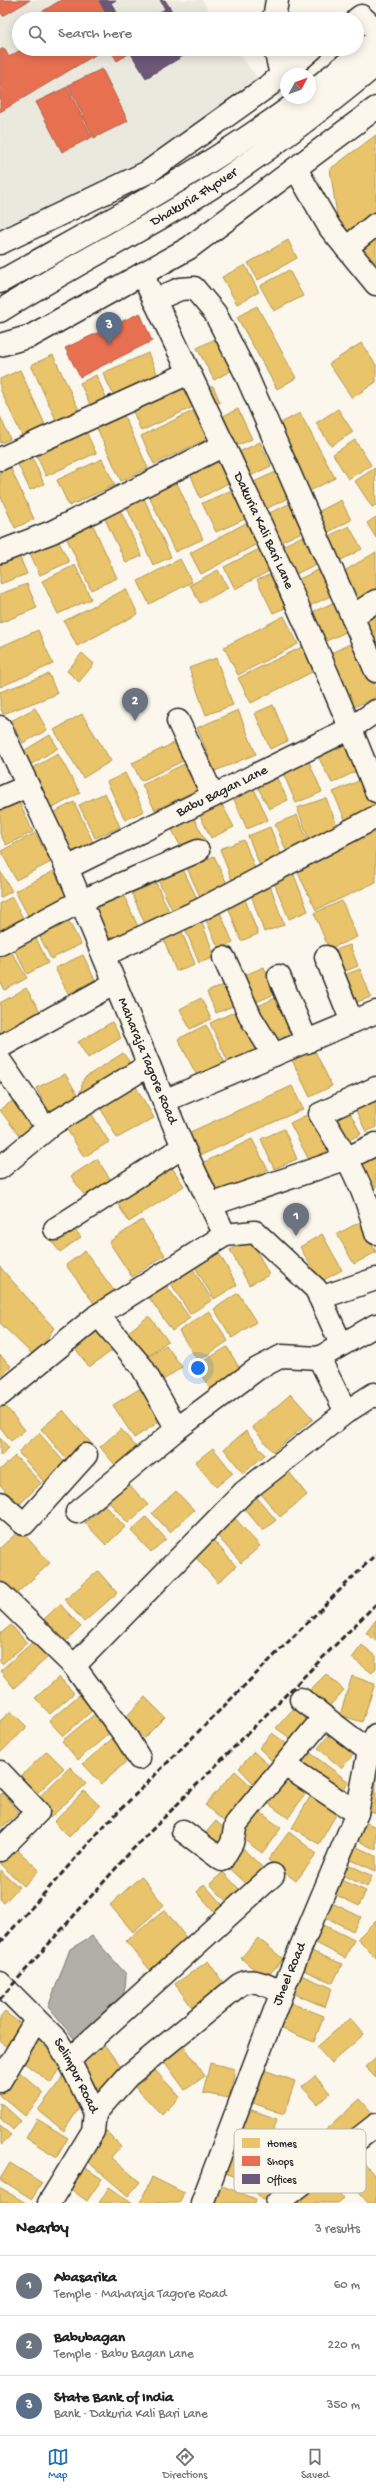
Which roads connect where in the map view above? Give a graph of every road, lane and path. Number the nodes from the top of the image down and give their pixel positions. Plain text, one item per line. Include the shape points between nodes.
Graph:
1 (276, 0) edge
2 (275, 12) edge
3 (364, 19) edge
4 (376, 30) edge
5 (376, 40) edge
6 (364, 50) edge
7 (277, 56) edge
8 (304, 56) edge
9 (356, 56) edge
10 (376, 65) edge
11 (289, 68) edge
12 (280, 71) edge
13 (280, 76) edge
14 (316, 88) edge
15 (295, 104) edge
16 (376, 108) edge
17 (296, 169) junction
18 (376, 224) edge
19 (0, 243) edge
20 (346, 248) junction
21 (142, 274) junction
22 (0, 282) edge
23 (376, 284) edge
24 (154, 300) junction
25 (0, 311) edge
26 (0, 345) edge
27 (189, 373) junction
28 (224, 445) junction
29 (0, 458) edge
30 (0, 552) edge
31 (376, 601) edge
32 (353, 616) junction
33 (376, 671) edge
34 (376, 711) edge
35 (178, 721) dead end
36 (0, 727) edge
37 (351, 728) junction
38 (28, 786) junction
39 (376, 791) edge
40 (212, 796) junction
41 (0, 798) edge
42 (376, 817) edge
43 (198, 851) dead end
44 (67, 868) junction
45 (79, 902) junction
46 (0, 944) edge
47 (104, 955) junction
48 (326, 957) dead end
49 (224, 958) dead end
50 (279, 976) dead end
51 (114, 983) junction
52 (376, 1012) edge
53 (352, 1022) junction
54 (307, 1042) junction
55 (0, 1047) edge
56 (274, 1055) junction
57 (0, 1060) edge
58 (149, 1065) junction
59 (376, 1088) edge
60 (164, 1101) junction
61 (37, 1116) dead end
62 (376, 1144) edge
63 (183, 1147) junction
64 (348, 1158) junction
65 (0, 1168) edge
66 (372, 1201) edge
67 (210, 1206) junction
68 (55, 1230) dead end
69 (376, 1233) edge
70 (226, 1235) junction
71 (376, 1279) edge
72 (320, 1298) junction
73 (98, 1314) junction
74 (376, 1325) edge
75 (341, 1344) junction
76 (319, 1358) junction
77 (0, 1395) edge
78 (376, 1396) edge
79 (346, 1412) junction
80 (177, 1428) junction
81 (86, 1455) dead end
82 (0, 1503) edge
83 (77, 1512) dead end
84 (4, 1605) edge
85 (74, 1666) junction
86 (301, 1699) dead end
87 (324, 1717) junction
88 (373, 1745) edge
89 (139, 1758) dead end
90 (285, 1765) junction
91 (0, 1772) edge
92 (357, 1813) junction
93 (183, 1831) dead end
94 (0, 1850) edge
95 (273, 1875) dead end
96 (0, 1983) edge
97 (282, 1992) junction
98 (36, 2020) junction
99 (69, 2060) junction
100 (0, 2081) edge
101 (95, 2113) junction
102 (376, 2125) edge
103 (366, 2133) edge
104 (290, 2193) edge
105 (50, 2203) edge
106 (202, 2203) edge
107 (277, 2203) edge

1 - 2 street
3 - 4 street
5 - 6 street
7 - 12 street
8 - 11 street
9 - 14 street
10 - 25 street, Dhakuria Flyover via 280,139 211,187 45,282
13 - 19 street via 148,172
15 - 22 street, Dhakuria Flyover via 247,139 181,180
16 - 17 street
17 - 20 street via 330,228
17 - 21 street via 189,248
18 - 20 street
20 - 23 street
21 - 24 street, Dakuria Kali Bari Lane
21 - 26 street via 31,336
24 - 27 street, Dakuria Kali Bari Lane
24 - 32 street via 180,289 194,288 215,313 245,372
27 - 28 street, Dakuria Kali Bari Lane
27 - 29 street
28 - 30 street via 52,532
28 - 37 street, Dakuria Kali Bari Lane via 258,515
31 - 32 street
32 - 33 street
34 - 37 street, Babu Bagan Lane
35 - 40 street
36 - 38 street, Maharaja Tagore Road
37 - 39 street, Dakuria Kali Bari Lane
37 - 40 street, Babu Bagan Lane
38 - 41 street
38 - 44 street, Maharaja Tagore Road
40 - 44 street, Babu Bagan Lane
42 - 47 street via 200,910
43 - 45 street
44 - 45 street, Maharaja Tagore Road
45 - 46 street
45 - 47 street, Maharaja Tagore Road
47 - 51 street, Maharaja Tagore Road
48 - 53 street
49 - 56 street via 251,1018
50 - 54 street
51 - 55 street
51 - 58 street, Maharaja Tagore Road
52 - 53 street
53 - 54 street
54 - 56 street
56 - 60 street
57 - 61 street
58 - 60 street, Maharaja Tagore Road
58 - 65 street via 54,1123
59 - 64 street via 320,1114
60 - 63 street, Maharaja Tagore Road
62 - 64 street
63 - 67 street, Maharaja Tagore Road
63 - 68 street
64 - 66 street
64 - 67 street
66 - 69 street
67 - 70 street, Maharaja Tagore Road
70 - 72 street via 255,1232 316,1289
70 - 73 street
71 - 72 street
72 - 75 street
73 - 77 street
73 - 80 street via 142,1367
74 - 75 street
75 - 76 street
76 - 79 street
76 - 80 street via 282,1356 257,1369
78 - 79 street via 374,1394
79 - 85 street via 244,1492
80 - 83 street
81 - 82 street via 24,1524
84 - 85 street
85 - 89 street
86 - 87 street
87 - 88 street
87 - 90 street
88 - 92 street, Jheel Road
90 - 92 street
90 - 93 street via 236,1824 232,1843 222,1860
91 - 94 street via 38,1812
92 - 97 street, Jheel Road
95 - 99 street
96 - 98 street, Selimpur Road
97 - 101 street via 253,1980 239,1985 128,2076
97 - 106 street, Jheel Road
98 - 99 street, Selimpur Road via 56,2040
98 - 100 street
99 - 101 street, Selimpur Road
101 - 105 street, Selimpur Road via 93,2131
102 - 103 street
104 - 107 street

